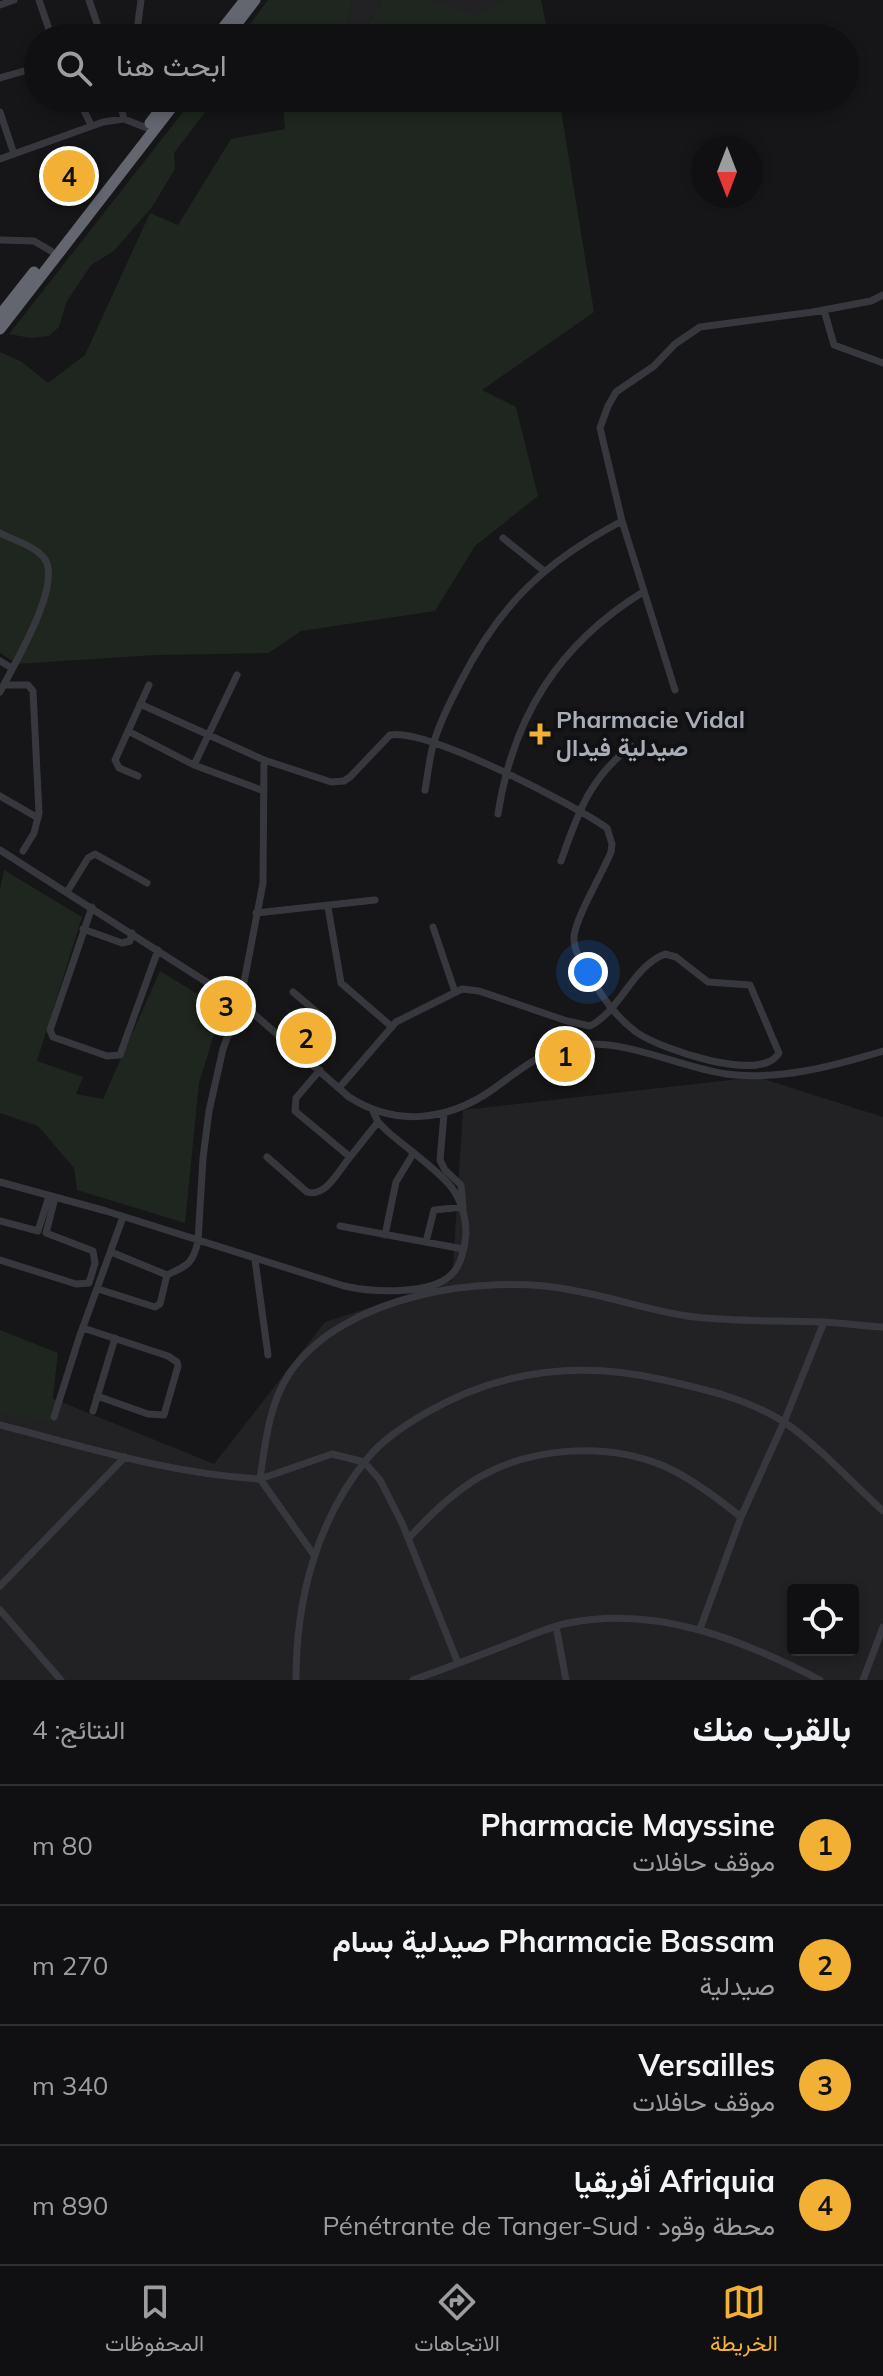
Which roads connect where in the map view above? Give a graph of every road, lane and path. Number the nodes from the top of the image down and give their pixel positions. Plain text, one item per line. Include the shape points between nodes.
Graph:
1 (14, 0) edge
2 (39, 0) edge
3 (89, 0) edge
4 (141, 0) edge
5 (245, 0) edge
6 (255, 0) edge
7 (0, 5) edge
8 (47, 24) edge
9 (97, 24) edge
10 (138, 24) edge
11 (226, 24) edge
12 (237, 24) edge
13 (24, 71) edge
14 (0, 78) edge
15 (0, 112) edge
16 (85, 112) edge
17 (122, 112) edge
18 (159, 112) edge
19 (168, 112) edge
20 (124, 119) junction
21 (91, 125) junction
22 (147, 128) junction
23 (14, 154) junction
24 (0, 159) edge
25 (0, 240) edge
26 (51, 251) junction
27 (883, 295) edge
28 (824, 310) junction
29 (0, 315) edge
30 (0, 329) edge
31 (883, 363) edge
32 (622, 521) junction
33 (0, 533) edge
34 (503, 538) dead end
35 (544, 571) junction
36 (643, 592) junction
37 (0, 661) edge
38 (12, 668) junction
39 (237, 675) dead end
40 (149, 685) dead end
41 (2, 689) edge
42 (675, 690) dead end
43 (140, 704) junction
44 (128, 731) junction
45 (207, 735) junction
46 (434, 742) junction
47 (631, 746) dead end
48 (264, 760) junction
49 (194, 765) junction
50 (505, 774) junction
51 (138, 776) dead end
52 (425, 790) dead end
53 (264, 791) junction
54 (0, 796) edge
55 (579, 810) junction
56 (498, 814) dead end
57 (38, 818) junction
58 (0, 850) edge
59 (23, 851) dead end
60 (561, 861) dead end
61 (147, 883) dead end
62 (67, 892) junction
63 (375, 900) dead end
64 (92, 907) junction
65 (328, 907) junction
66 (256, 913) junction
67 (433, 927) dead end
68 (83, 929) junction
69 (132, 933) junction
70 (158, 950) junction
71 (293, 992) dead end
72 (455, 992) junction
73 (240, 1003) junction
74 (312, 1008) junction
75 (610, 1009) junction
76 (326, 1020) dead end
77 (392, 1027) junction
78 (285, 1041) junction
79 (883, 1051) edge
80 (320, 1070) junction
81 (339, 1088) junction
82 (373, 1111) junction
83 (444, 1114) junction
84 (378, 1122) junction
85 (413, 1154) junction
86 (267, 1157) dead end
87 (350, 1157) junction
88 (0, 1182) edge
89 (52, 1197) junction
90 (463, 1207) junction
91 (123, 1217) junction
92 (0, 1221) edge
93 (340, 1226) dead end
94 (385, 1235) junction
95 (198, 1241) junction
96 (426, 1242) junction
97 (463, 1249) junction
98 (111, 1252) junction
99 (0, 1260) edge
100 (255, 1260) junction
101 (167, 1275) junction
102 (98, 1289) junction
103 (824, 1322) junction
104 (883, 1327) edge
105 (83, 1328) junction
106 (115, 1338) junction
107 (268, 1355) dead end
108 (97, 1396) junction
109 (93, 1411) dead end
110 (54, 1417) dead end
111 (784, 1422) junction
112 (0, 1425) edge
113 (125, 1457) junction
114 (364, 1462) junction
115 (260, 1479) junction
116 (883, 1511) edge
117 (741, 1517) junction
118 (409, 1538) junction
119 (314, 1555) junction
120 (0, 1586) edge
121 (0, 1610) edge
122 (556, 1626) junction
123 (883, 1627) edge
124 (700, 1629) junction
125 (458, 1663) junction
126 (61, 1680) edge
127 (296, 1680) edge
128 (413, 1680) edge
129 (566, 1680) edge
130 (820, 1680) edge
131 (863, 1680) edge

1 - 7 street
2 - 8 street
3 - 9 street
4 - 10 street
5 - 11 highway
6 - 12 highway
13 - 14 street
15 - 23 street
16 - 21 street
17 - 20 street
18 - 22 highway
19 - 30 highway
20 - 21 street
20 - 22 street
21 - 23 street
22 - 26 highway
23 - 24 street
25 - 26 street via 34,241
26 - 29 highway
27 - 28 street
28 - 31 street via 834,345
28 - 32 street via 700,327 616,392 600,428
32 - 35 street
32 - 36 street
33 - 38 street via 40,554 49,570 45,598
34 - 35 street
35 - 46 street via 489,630
36 - 42 street
36 - 50 street via 588,631 558,666 531,709
37 - 38 street
38 - 41 street
39 - 45 street
40 - 43 street
41 - 57 street via 26,684 33,689
43 - 44 street
43 - 45 street
44 - 49 street
44 - 51 street via 115,760 119,768
45 - 48 street
45 - 49 street
46 - 48 street via 390,735 350,777 337,782
46 - 50 street
46 - 52 street
47 - 55 street via 598,778
48 - 53 street
49 - 53 street
50 - 55 street
50 - 56 street
53 - 66 street via 264,865
54 - 57 street
55 - 60 street
55 - 75 street via 607,828 612,844 574,938 578,956
57 - 59 street
58 - 62 street
61 - 62 street via 95,854
62 - 64 street
63 - 65 street
64 - 68 street
64 - 69 street
65 - 66 street
65 - 77 street via 341,983
66 - 73 street
67 - 72 street
68 - 69 street via 122,943 130,941
68 - 70 street via 50,1030 53,1037 107,1056 122,1052
69 - 70 street
70 - 73 street
71 - 74 street
72 - 75 street via 479,991 581,1026 594,1025
72 - 77 street
73 - 78 street
73 - 95 street via 209,1111
74 - 76 street
74 - 78 street
75 - 75 street via 651,963 672,954 708,982 750,985 779,1053 760,1066 717,1062 650,1040
77 - 81 street
78 - 80 street
79 - 83 street via 757,1076 706,1070 623,1047 575,1045 547,1052 476,1100
80 - 81 street
80 - 87 street via 296,1098 295,1111
81 - 82 street
82 - 83 street via 414,1117
82 - 84 street
83 - 90 street via 440,1160 461,1185
84 - 85 street
84 - 87 street
85 - 90 street via 451,1187
85 - 94 street via 396,1182
86 - 87 street via 314,1194
88 - 89 street
89 - 91 street
89 - 92 street via 38,1231
89 - 99 street via 46,1233 93,1251 89,1283 76,1284
90 - 96 street via 434,1210
90 - 97 street
91 - 95 street
91 - 98 street
93 - 94 street
94 - 96 street
95 - 100 street
95 - 101 street via 187,1266
96 - 97 street
97 - 100 street via 457,1267 441,1282 390,1292 344,1286
98 - 101 street
98 - 102 street
100 - 107 street
101 - 102 street via 155,1307
102 - 105 street
103 - 104 street
103 - 111 street
103 - 115 street via 695,1317 553,1287 490,1285 408,1297 336,1328 305,1353 276,1399
105 - 106 street
105 - 110 street
106 - 108 street
106 - 108 street via 177,1362 166,1412 148,1414
108 - 109 street
111 - 114 street via 737,1400 647,1376 552,1370 495,1381 453,1397 390,1437
111 - 116 street
111 - 117 street
112 - 113 street
113 - 115 street
113 - 120 street
114 - 115 street via 332,1454
114 - 118 street via 387,1492
114 - 119 street via 339,1500
115 - 119 street
117 - 118 street via 662,1466 583,1451 528,1458 476,1479 446,1500
117 - 124 street
118 - 125 street
119 - 127 street via 299,1625
121 - 126 street
122 - 124 street via 626,1617
122 - 125 street
122 - 129 street
123 - 131 street
124 - 130 street
125 - 128 street

